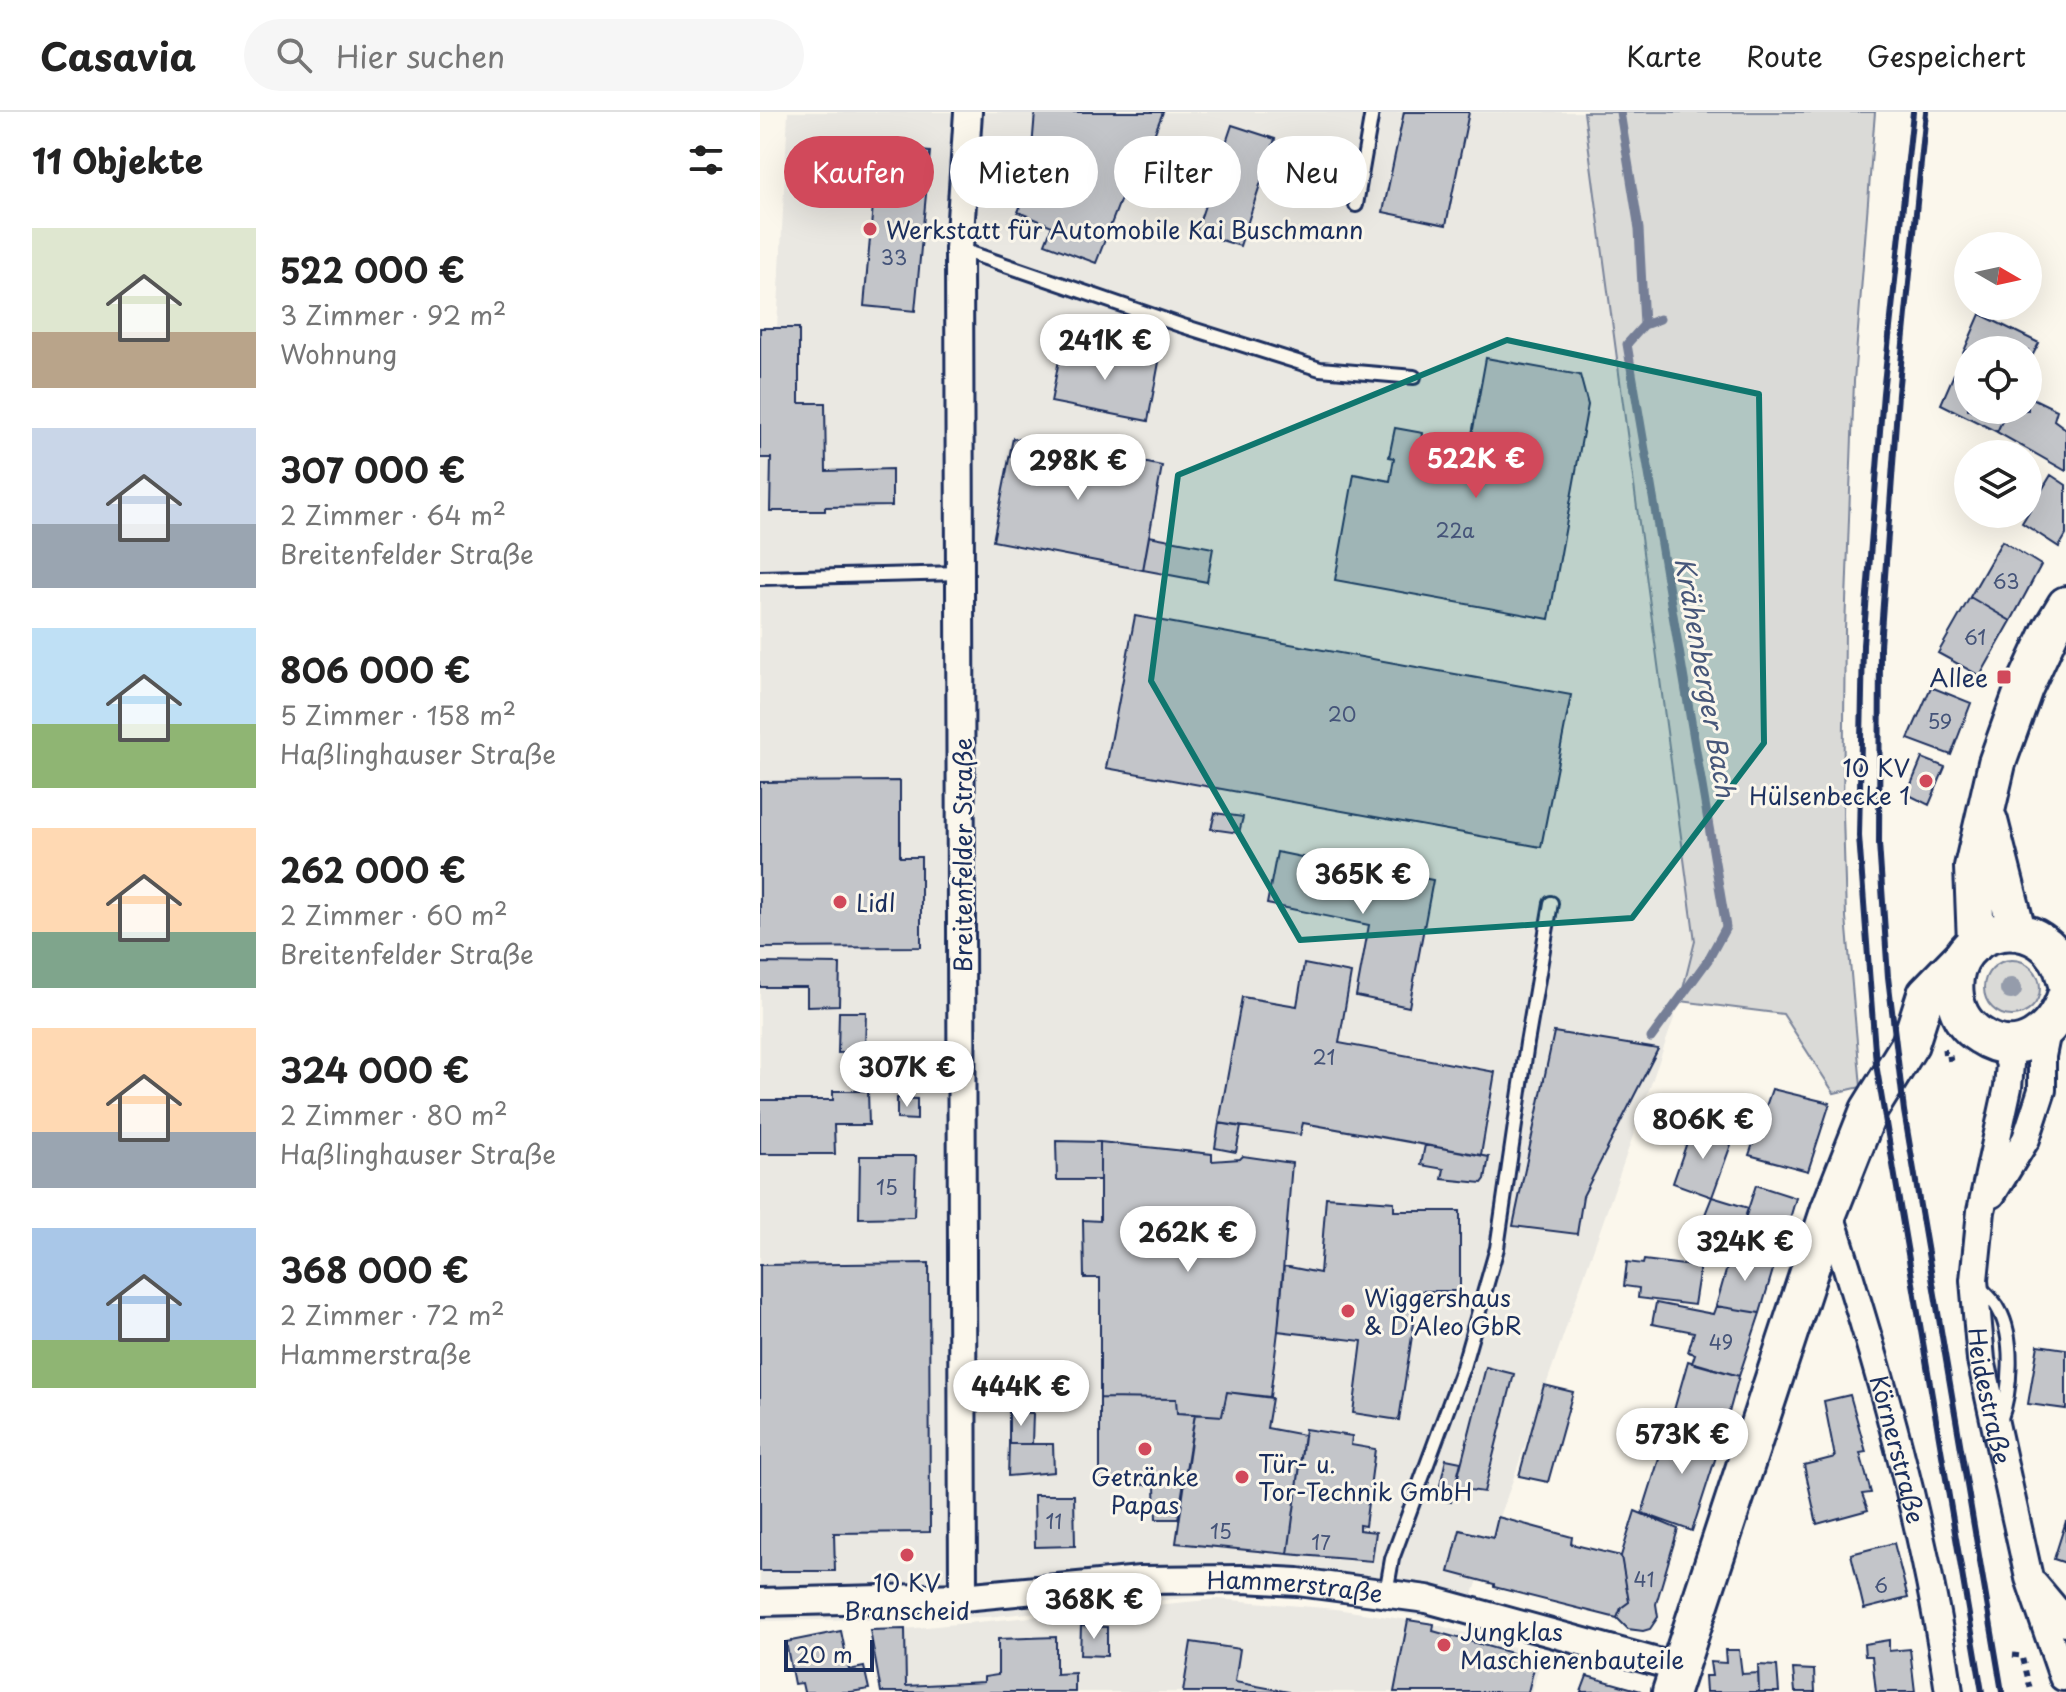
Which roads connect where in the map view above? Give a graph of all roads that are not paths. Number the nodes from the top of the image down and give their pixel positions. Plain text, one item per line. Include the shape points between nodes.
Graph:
1 (968, 112) edge
2 (1372, 112) edge
3 (1367, 141) edge
4 (959, 249) junction
5 (1414, 377) dead end
6 (961, 573) junction
7 (760, 578) edge
8 (2066, 605) edge
9 (1987, 812) junction
10 (1551, 903) dead end
11 (2017, 931) junction
12 (1969, 950) junction
13 (2066, 981) edge
14 (2066, 996) edge
15 (1968, 1026) junction
16 (2047, 1031) junction
17 (1910, 1044) junction
18 (2002, 1044) junction
19 (1829, 1211) junction
20 (1981, 1211) junction
21 (2029, 1578) junction
22 (1386, 1593) junction
23 (963, 1597) junction
24 (760, 1602) edge
25 (2066, 1622) edge
26 (1675, 1680) edge
27 (2061, 1681) edge
28 (1949, 1692) edge

1 - 4 street, Breitenfelder Straße
2 - 3 lane
4 - 5 lane via 1320,369
4 - 6 street, Breitenfelder Straße
6 - 7 lane
6 - 23 street, Breitenfelder Straße
8 - 9 main road via 2024,688 1997,763
9 - 11 main road
9 - 12 main road via 1973,867
10 - 22 lane via 1497,1248 1463,1367 1392,1559
11 - 12 main road via 1992,933
11 - 13 main road via 2054,951
12 - 15 main road via 1953,987 1956,1006
12 - 17 main road via 1926,994
14 - 16 main road
15 - 17 main road via 1951,1026
15 - 18 main road via 1982,1038
16 - 18 main road via 2026,1042
16 - 20 street, Heidestraße via 2042,1090 2026,1139
17 - 19 main road via 1869,1110
18 - 20 street, Heidestraße via 2010,1064 2008,1087
19 - 26 main road
19 - 28 street, Körnerstraße via 1862,1312 1922,1546
20 - 21 street, Heidestraße via 1974,1280 1981,1360
21 - 25 street, Heidestraße
21 - 27 street, Heidestraße
22 - 23 street, Hammerstraße via 1243,1579 1140,1580
22 - 26 street, Hammerstraße via 1427,1599
23 - 24 street, Hammerstraße

